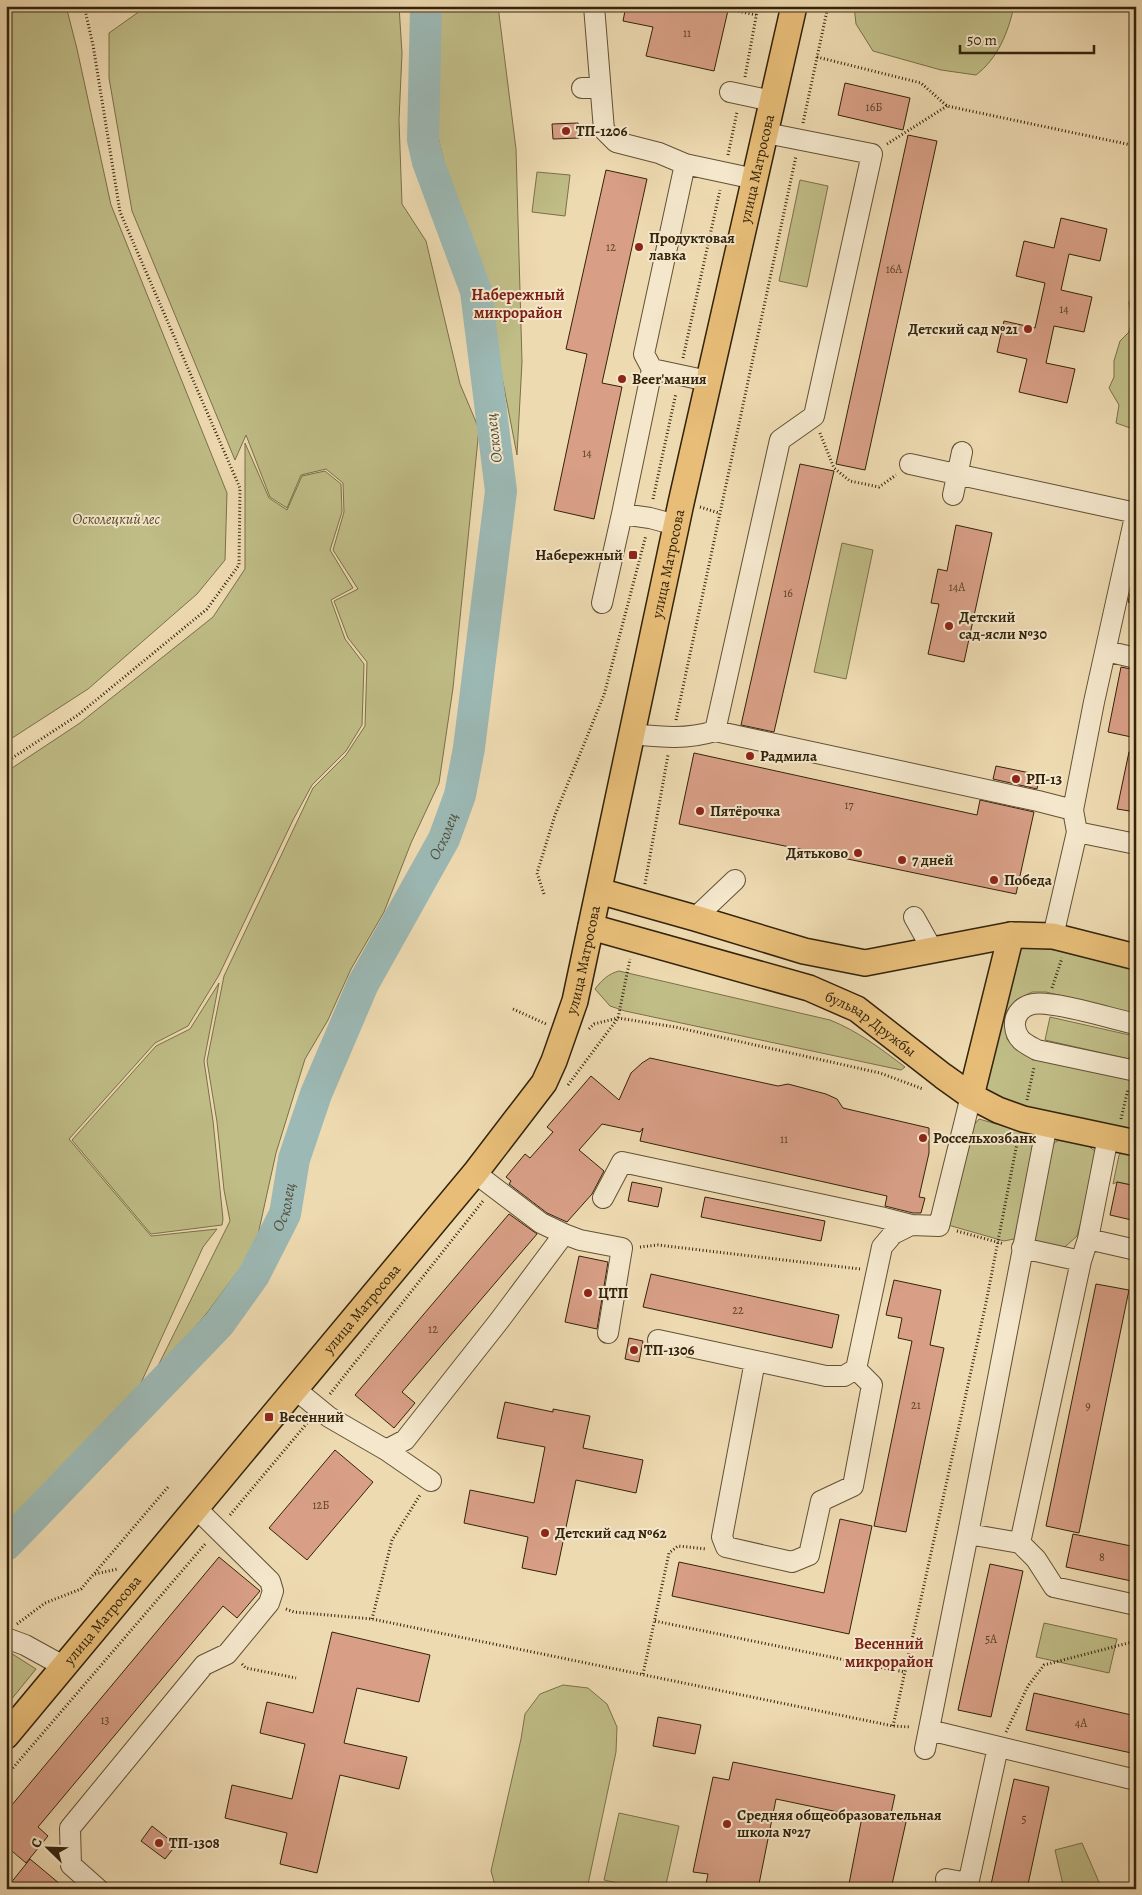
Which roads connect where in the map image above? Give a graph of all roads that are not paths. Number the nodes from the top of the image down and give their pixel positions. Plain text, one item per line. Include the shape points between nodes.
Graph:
1 (594, 6) edge
2 (794, 6) edge
3 (730, 92) dead end
4 (772, 101) junction
5 (766, 133) junction
6 (684, 164) junction
7 (755, 179) junction
8 (652, 369) junction
9 (708, 381) junction
10 (962, 452) dead end
11 (910, 464) road end
12 (957, 474) junction
13 (953, 495) dead end
14 (1136, 512) edge
15 (622, 514) junction
16 (676, 525) junction
17 (602, 603) dead end
18 (1106, 652) junction
19 (1136, 658) edge
20 (715, 731) junction
21 (632, 734) junction
22 (1073, 810) junction
23 (1076, 832) junction
24 (1136, 844) edge
25 (735, 880) dead end
26 (599, 891) junction
27 (914, 917) dead end
28 (695, 918) junction
29 (591, 927) junction
30 (1011, 935) junction
31 (1061, 938) junction
32 (932, 949) junction
33 (1136, 957) edge
34 (1136, 1024) edge
35 (1134, 1071) edge
36 (971, 1096) junction
37 (1047, 1124) junction
38 (1120, 1140) edge
39 (475, 1173) junction
40 (603, 1198) dead end
41 (911, 1225) junction
42 (564, 1234) junction
43 (1088, 1239) junction
44 (1022, 1248) junction
45 (1136, 1250) edge
46 (1081, 1261) junction
47 (608, 1333) dead end
48 (658, 1340) dead end
49 (755, 1361) junction
50 (856, 1369) junction
51 (296, 1390) junction
52 (386, 1450) junction
53 (428, 1479) road end
54 (197, 1509) junction
55 (968, 1534) junction
56 (1020, 1543) junction
57 (1136, 1605) edge
58 (15, 1636) edge
59 (65, 1667) junction
60 (6, 1736) edge
61 (998, 1747) junction
62 (1136, 1780) edge
63 (946, 1879) dead end
64 (968, 1886) edge
65 (98, 1889) edge

1 - 6 street via 591,88 604,130 616,142
2 - 4 main road, улица Матросова
3 - 4 street
4 - 5 main road, улица Матросова
5 - 7 main road, улица Матросова
5 - 20 street via 872,154 814,416 780,440
6 - 7 street
6 - 8 street via 644,354
7 - 9 main road, улица Матросова
8 - 9 street
8 - 15 street
9 - 16 main road, улица Матросова
10 - 12 street
11 - 12 street
12 - 13 street
12 - 14 street
14 - 18 street
15 - 16 street
15 - 17 street
16 - 21 main road, улица Матросова
18 - 19 street
18 - 22 street
20 - 21 street via 671,738
20 - 22 street
21 - 26 main road, улица Матросова
22 - 23 street
23 - 24 street
23 - 31 street
25 - 28 street
26 - 28 main road
26 - 29 main road, улица Матросова
27 - 32 street
28 - 32 main road via 804,951 865,963
29 - 36 main road, бульвар Дружбы via 809,988 857,1009
29 - 39 main road, улица Матросова via 575,1001 554,1061 544,1082
30 - 31 main road
30 - 32 main road
30 - 36 main road
31 - 33 main road
34 - 35 street via 1047,1003 1032,1004 1022,1009 1014,1020 1016,1033 1024,1043 1037,1050
36 - 37 main road, бульвар Дружбы via 998,1110
36 - 41 street via 939,1226
37 - 38 main road, бульвар Дружбы
37 - 44 street
38 - 43 street
39 - 42 street via 541,1223
39 - 51 main road, улица Матросова
40 - 41 street via 622,1162
41 - 50 street via 893,1234 882,1247
42 - 47 street via 622,1248
42 - 52 street via 405,1440
43 - 45 street
43 - 46 street
44 - 46 street
44 - 55 street
46 - 56 street
48 - 49 street
49 - 50 street via 826,1376 844,1376
49 - 50 street via 722,1536 726,1547 792,1562 809,1555 821,1501 853,1486 872,1385
51 - 52 street via 329,1417
51 - 54 main road, улица Матросова
52 - 53 street
54 - 59 main road, улица Матросова
54 - 65 street via 270,1581 273,1591 269,1603 227,1654 204,1666 70,1828 70,1865
55 - 56 street
55 - 61 street via 927,1739
56 - 57 street via 1036,1559 1054,1587
58 - 59 street
59 - 60 main road, улица Матросова
61 - 62 street
61 - 64 street
63 - 64 street

